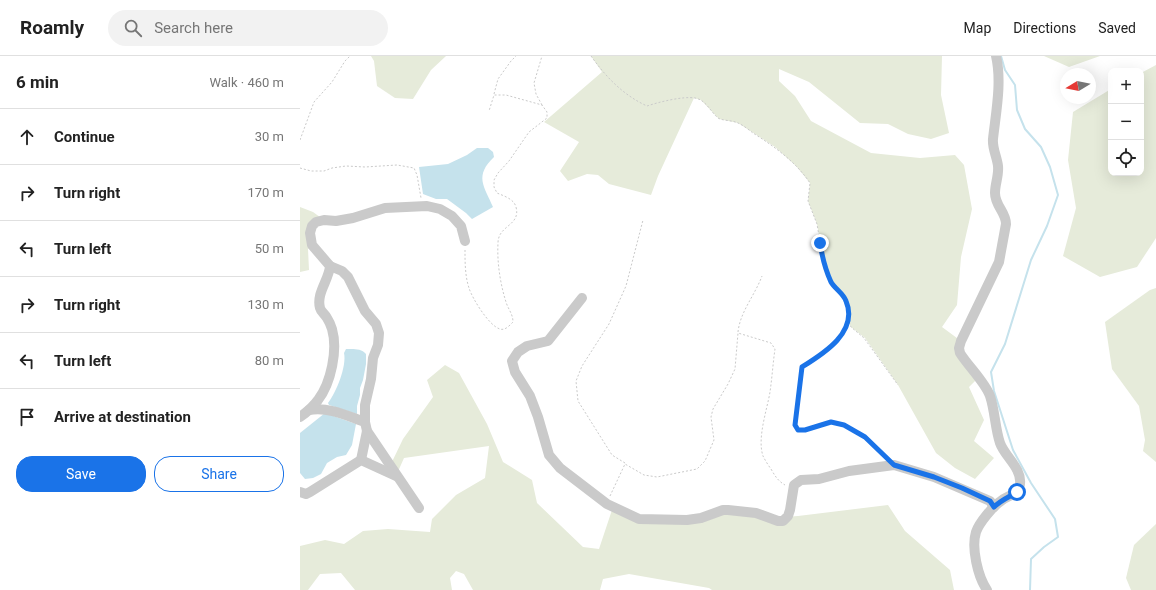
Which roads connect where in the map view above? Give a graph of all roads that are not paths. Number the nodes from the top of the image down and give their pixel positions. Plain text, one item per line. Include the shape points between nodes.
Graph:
1 (996, 56) edge
2 (465, 241) road end
3 (330, 266) junction
4 (582, 298) dead end
5 (309, 410) junction
6 (300, 417) edge
7 (366, 427) junction
8 (361, 460) junction
9 (396, 476) junction
10 (300, 492) edge
11 (994, 507) junction
12 (420, 508) dead end
13 (987, 590) edge

1 - 11 street via 998,67 993,141 998,174 995,193 998,206 1006,218 1006,224 999,262 959,348 990,396 1000,445 1019,474 1020,484 1017,492
2 - 3 street via 461,226 452,216 440,209 422,206 385,208 354,218 324,220 312,226 312,245
3 - 5 street via 320,308 332,329 334,362 323,391
3 - 7 street via 348,277 379,333 365,405
4 - 11 street via 548,341 527,346 518,352 512,361 515,372 530,396 549,455 560,468 607,504 639,519 686,520 728,510 756,513 778,522 788,516 794,485 801,480 894,465 962,488 990,501
5 - 6 street
5 - 7 street via 329,410
7 - 8 street
7 - 9 street
8 - 9 street
8 - 10 street via 310,492
9 - 12 street
11 - 13 street via 976,531 975,541 978,573

